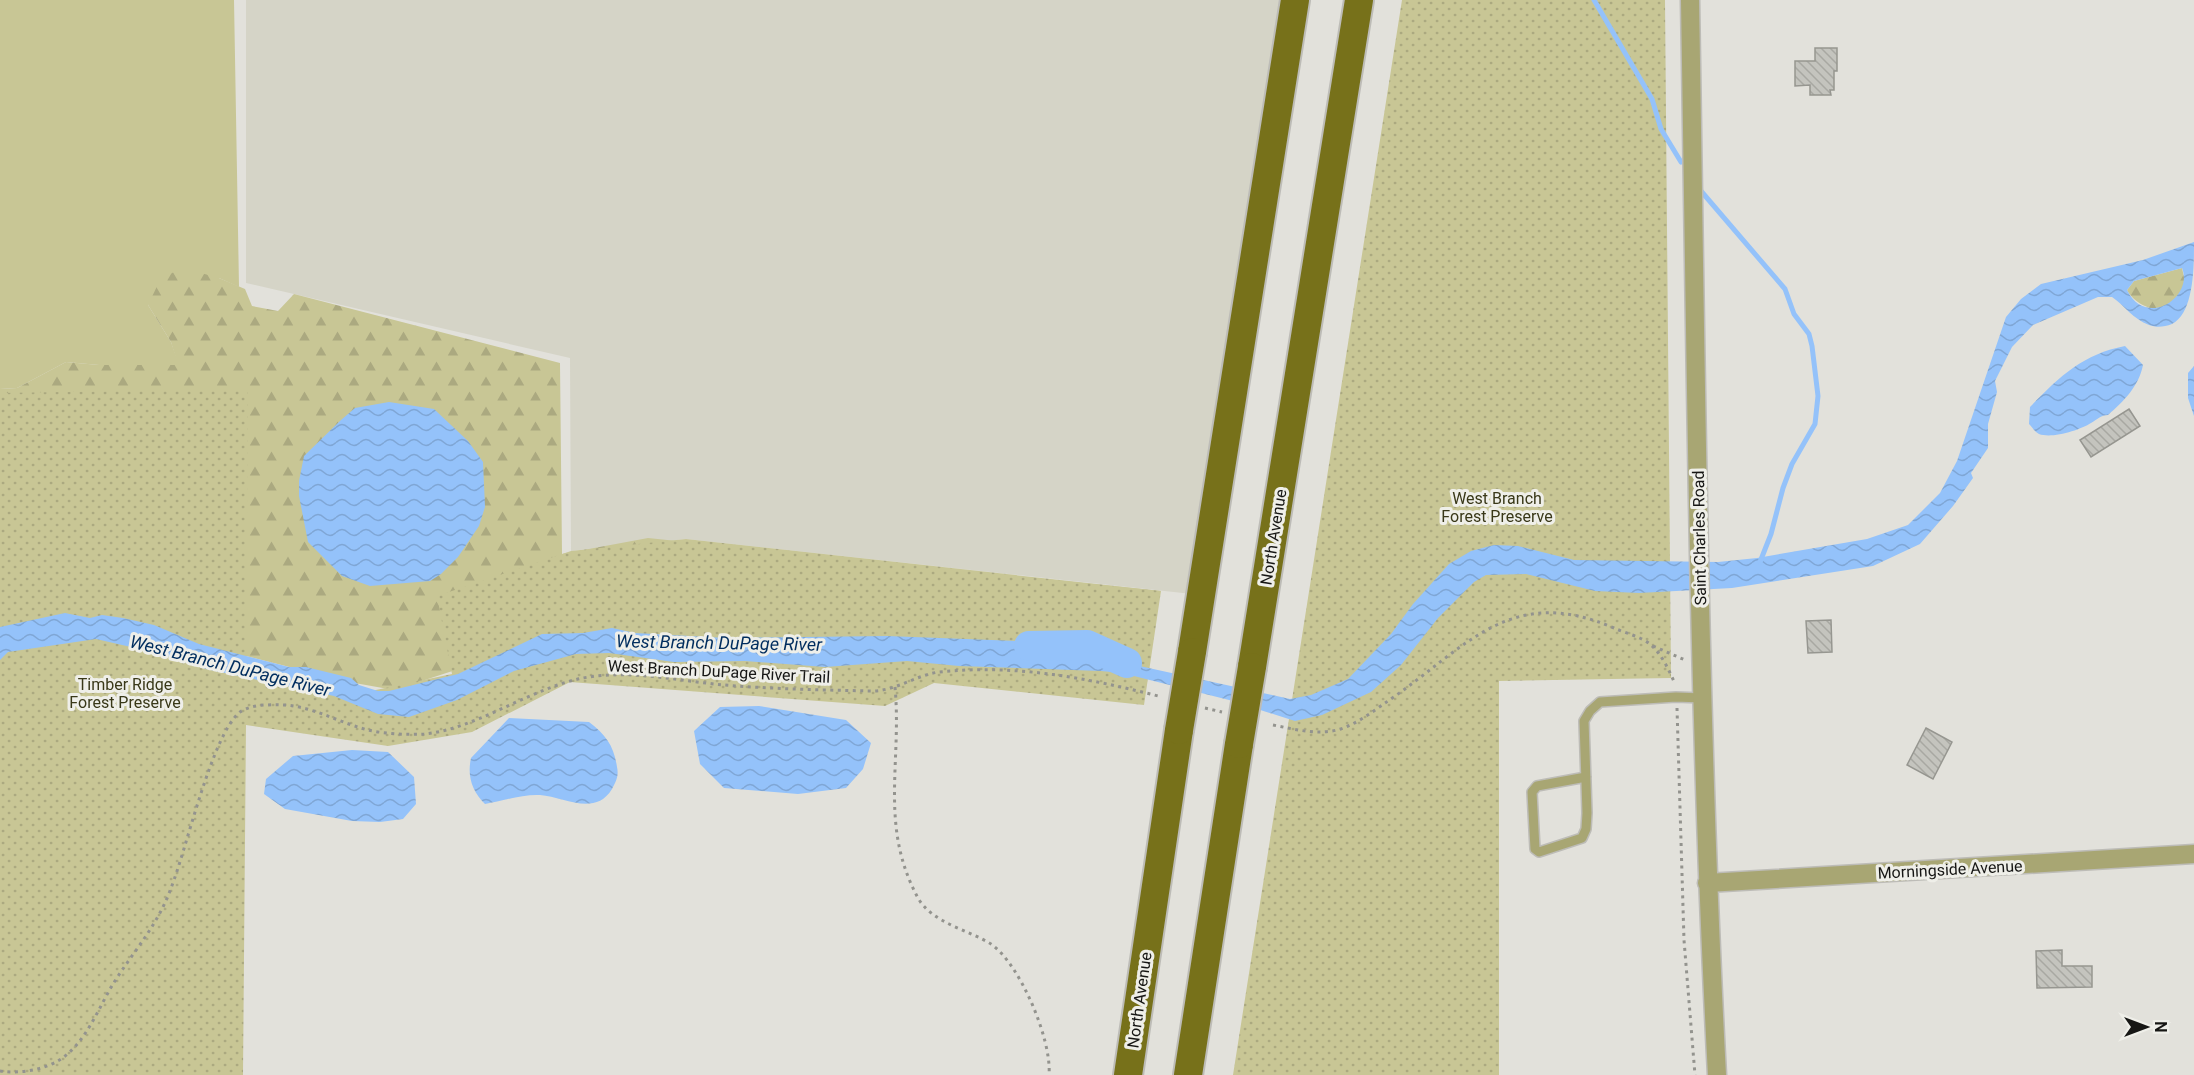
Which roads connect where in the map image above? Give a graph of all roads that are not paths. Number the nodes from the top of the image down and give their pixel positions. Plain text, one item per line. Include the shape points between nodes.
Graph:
1 (1295, 0) edge
2 (1359, 0) edge
3 (1690, 0) edge
4 (1702, 698) junction
5 (1586, 777) junction
6 (2194, 854) edge
7 (1707, 883) junction
8 (1128, 1075) edge
9 (1188, 1075) edge
10 (1717, 1075) edge

1 - 8 main road, North Avenue, bridge
2 - 9 main road, North Avenue, bridge
3 - 4 street, Saint Charles Road
4 - 5 lane via 1595,705 1584,721
4 - 7 street, Saint Charles Road
5 - 5 lane via 1586,829 1582,838 1539,852 1535,849 1532,792 1537,786
6 - 7 street, Morningside Avenue
7 - 10 street, Saint Charles Road

